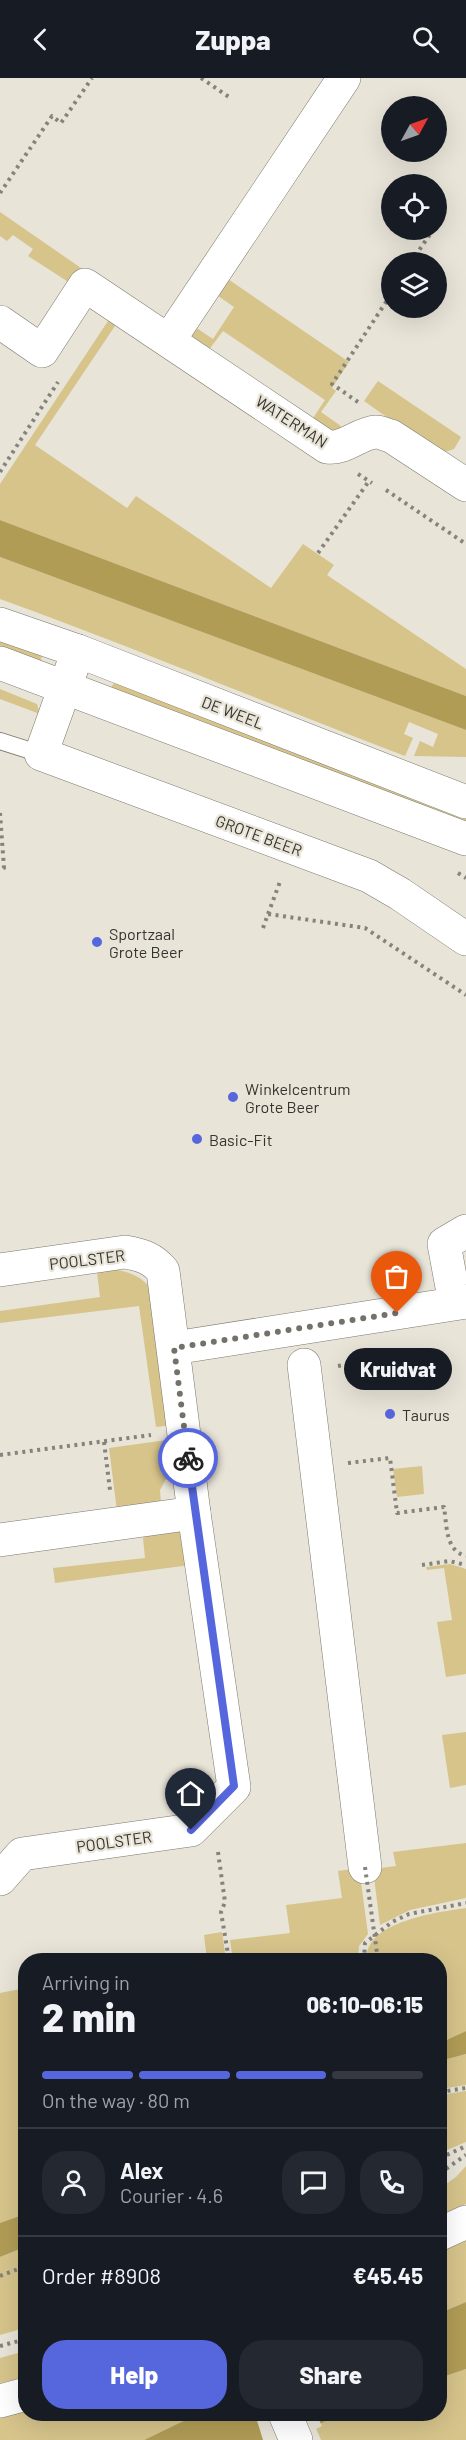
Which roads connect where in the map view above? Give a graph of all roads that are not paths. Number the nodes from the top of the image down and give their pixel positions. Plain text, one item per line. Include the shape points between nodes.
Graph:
1 (345, 78) edge
2 (0, 322) edge
3 (169, 340) junction
4 (461, 472) edge
5 (0, 624) edge
6 (78, 651) junction
7 (0, 663) edge
8 (66, 689) junction
9 (0, 741) edge
10 (41, 754) junction
11 (466, 802) edge
12 (466, 839) edge
13 (466, 939) edge
14 (466, 1231) edge
15 (0, 1270) edge
16 (466, 1302) edge
17 (466, 1307) edge
18 (174, 1348) junction
19 (304, 1368) road end
20 (194, 1513) junction
21 (0, 1540) edge
22 (365, 1867) road end
23 (0, 1879) edge
24 (466, 2222) edge
25 (447, 2231) edge
26 (18, 2396) edge
27 (0, 2401) edge
28 (288, 2421) edge
29 (296, 2440) edge

1 - 3 street
2 - 3 street, WATERMAN via 42,351 86,285
3 - 4 street, WATERMAN via 327,447 377,432
5 - 6 street, DE WEEL
6 - 8 street
6 - 11 street, DE WEEL
7 - 8 street
8 - 10 street
8 - 12 street
9 - 10 lane, GROTE BEER
10 - 13 street, GROTE BEER via 369,876
14 - 16 street via 444,1244 452,1287
15 - 18 street, POOLSTER via 125,1252 144,1255 163,1271
16 - 17 street
16 - 18 street
18 - 20 street, POOLSTER
19 - 22 street
20 - 21 street
20 - 23 street, POOLSTER via 234,1786 191,1830 22,1854
24 - 25 street
26 - 27 street
28 - 29 street

